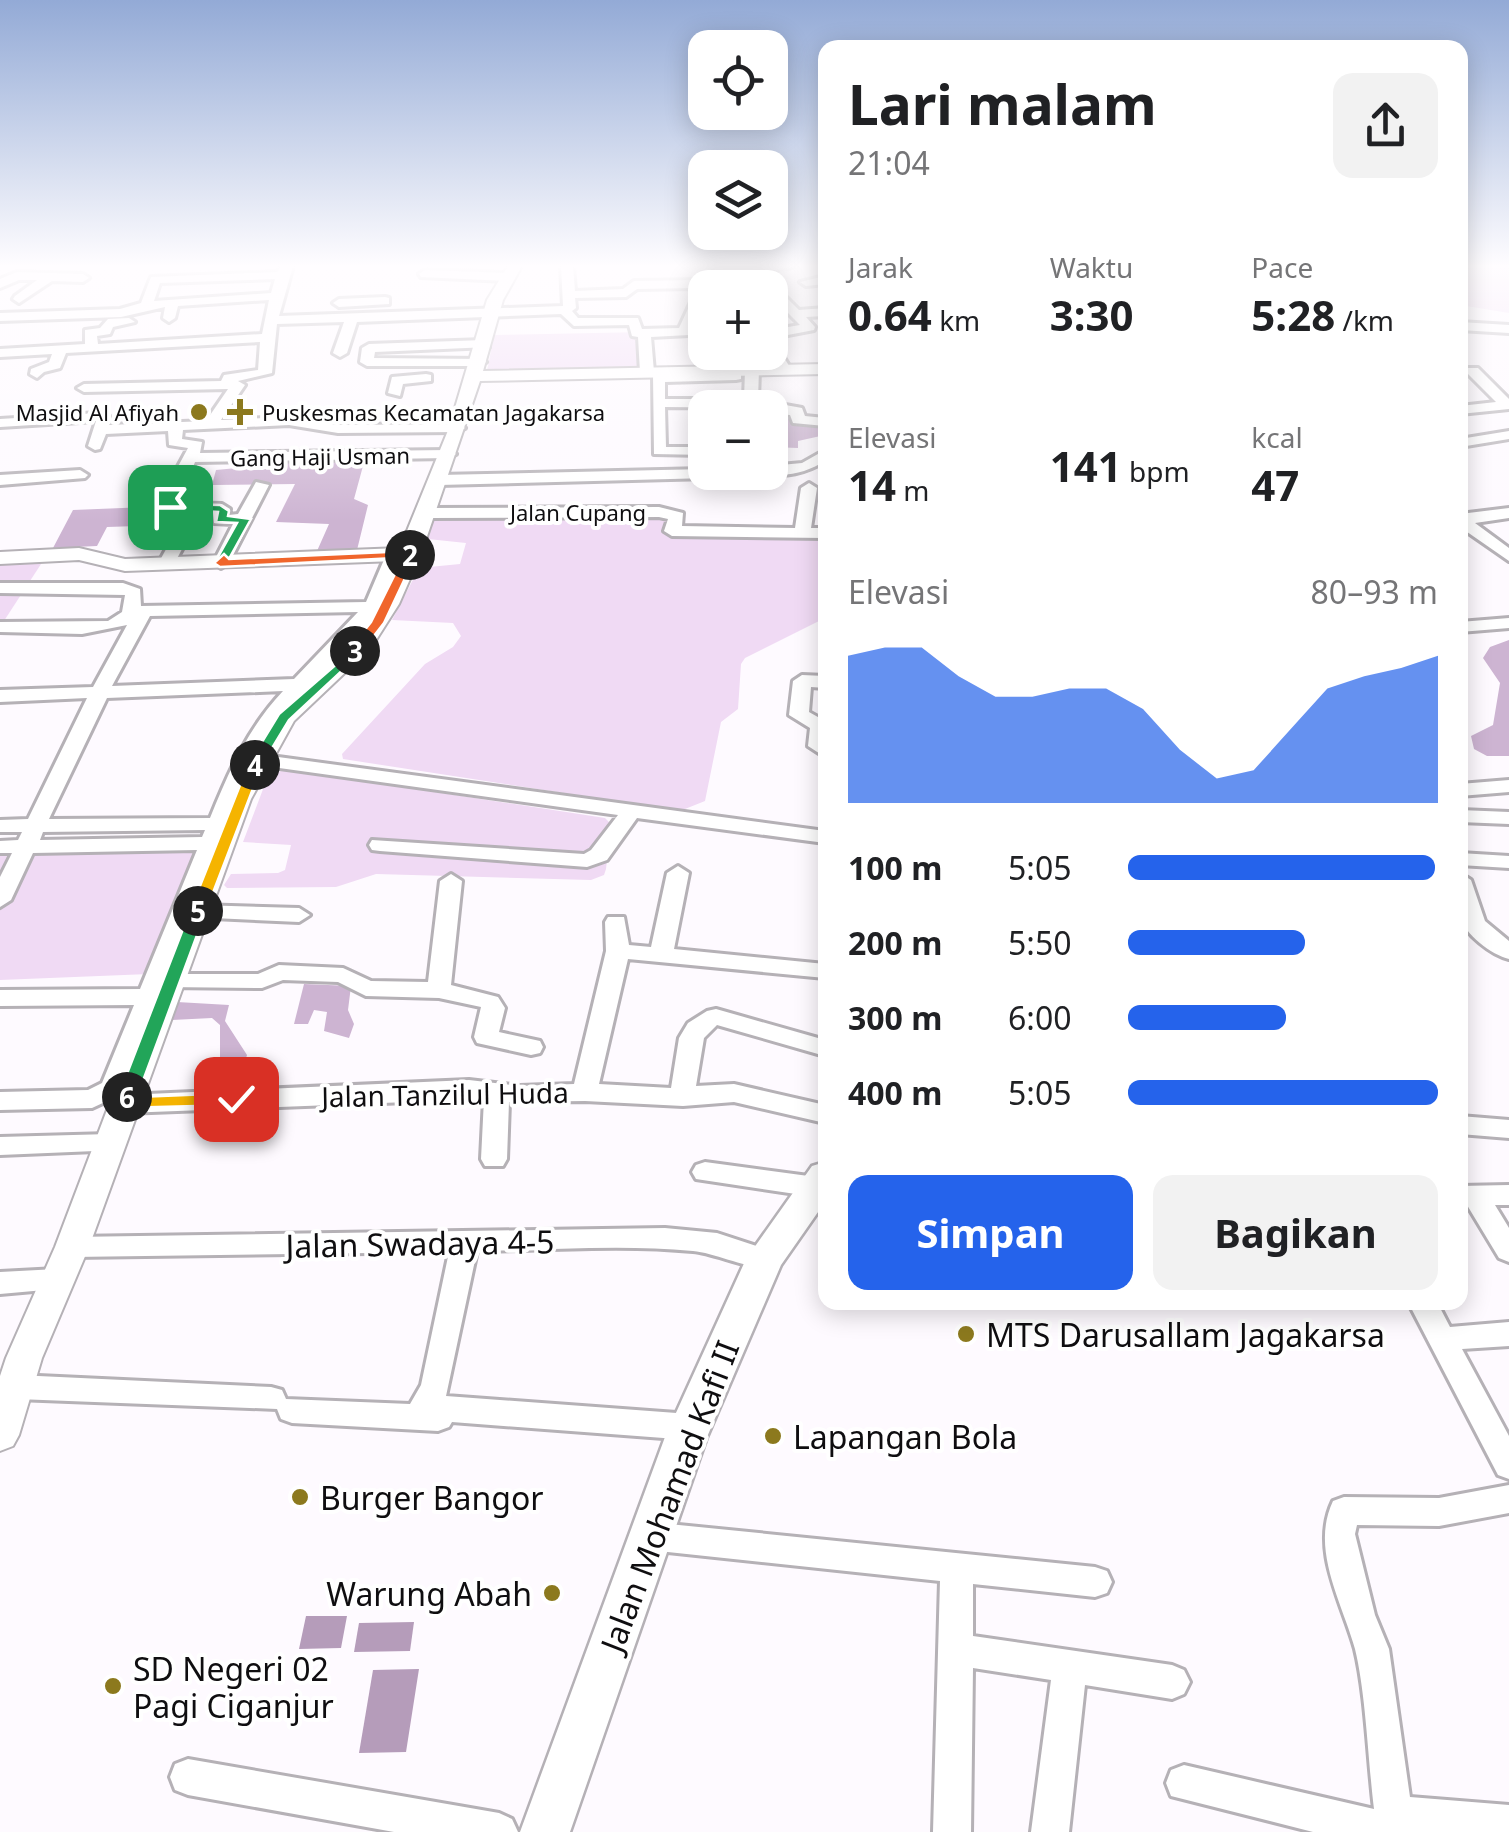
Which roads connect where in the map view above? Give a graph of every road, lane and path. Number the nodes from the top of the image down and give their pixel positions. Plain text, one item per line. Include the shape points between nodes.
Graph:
1 (60, 351) edge
2 (118, 351) edge
3 (266, 351) edge
4 (368, 351) edge
5 (438, 351) edge
6 (467, 351) edge
7 (481, 351) edge
8 (522, 351) edge
9 (645, 351) edge
10 (818, 368) edge
11 (788, 369) edge
12 (770, 370) edge
13 (647, 372) junction
14 (741, 372) junction
15 (37, 374) dead end
16 (1468, 374) edge
17 (111, 380) dead end
18 (220, 380) junction
19 (84, 388) dead end
20 (741, 390) edge
21 (395, 393) dead end
22 (659, 404) junction
23 (688, 404) edge
24 (1508, 405) edge
25 (1468, 410) edge
26 (1468, 413) edge
27 (818, 421) edge
28 (0, 423) edge
29 (212, 423) junction
30 (176, 424) junction
31 (458, 428) junction
32 (103, 430) junction
33 (292, 436) dead end
34 (1500, 439) edge
35 (1468, 441) edge
36 (95, 446) dead end
37 (688, 452) edge
38 (449, 454) junction
39 (286, 456) junction
40 (190, 458) junction
41 (818, 459) edge
42 (788, 469) edge
43 (688, 474) edge
44 (80, 475) dead end
45 (566, 479) junction
46 (0, 480) edge
47 (439, 480) junction
48 (261, 485) dead end
49 (809, 488) dead end
50 (426, 512) junction
51 (556, 512) junction
52 (1509, 512) edge
53 (190, 519) dead end
54 (245, 519) junction
55 (1468, 519) edge
56 (1468, 526) edge
57 (818, 533) edge
58 (802, 534) junction
59 (402, 554) junction
60 (1509, 556) edge
61 (0, 558) edge
62 (220, 563) junction
63 (166, 564) junction
64 (0, 588) edge
65 (373, 607) junction
66 (138, 612) junction
67 (1509, 624) edge
68 (1468, 626) edge
69 (0, 627) edge
70 (818, 682) edge
71 (297, 685) junction
72 (100, 692) junction
73 (0, 696) edge
74 (818, 725) edge
75 (258, 760) junction
76 (1509, 786) edge
77 (1468, 789) edge
78 (630, 813) junction
79 (1468, 816) edge
80 (1509, 818) edge
81 (0, 826) edge
82 (37, 826) junction
83 (212, 834) junction
84 (818, 836) edge
85 (380, 844) dead end
86 (27, 846) junction
87 (0, 847) edge
88 (1468, 859) edge
89 (1509, 862) edge
90 (678, 873) dead end
91 (451, 881) dead end
92 (0, 900) edge
93 (1468, 908) edge
94 (197, 912) junction
95 (299, 915) dead end
96 (616, 922) dead end
97 (1508, 950) edge
98 (618, 951) junction
99 (661, 954) junction
100 (818, 971) edge
101 (160, 989) junction
102 (440, 990) junction
103 (0, 998) edge
104 (818, 1046) edge
105 (530, 1047) dead end
106 (585, 1092) junction
107 (497, 1094) junction
108 (683, 1096) junction
109 (0, 1101) edge
110 (125, 1104) junction
111 (818, 1112) edge
112 (1468, 1127) edge
113 (1509, 1130) edge
114 (110, 1143) junction
115 (0, 1146) edge
116 (494, 1159) dead end
117 (705, 1172) dead end
118 (818, 1181) edge
119 (818, 1184) edge
120 (1468, 1195) edge
121 (1509, 1195) edge
122 (465, 1242) junction
123 (72, 1247) junction
124 (1509, 1250) edge
125 (765, 1259) junction
126 (57, 1280) junction
127 (0, 1284) edge
128 (1427, 1310) edge
129 (1509, 1334) edge
130 (1444, 1338) junction
131 (13, 1368) edge
132 (688, 1432) junction
133 (0, 1435) edge
134 (1509, 1466) edge
135 (1509, 1499) edge
136 (671, 1538) junction
137 (957, 1567) junction
138 (1095, 1582) dead end
139 (956, 1649) junction
140 (1070, 1667) junction
141 (1172, 1682) dead end
142 (188, 1777) dead end
143 (1184, 1783) dead end
144 (1509, 1824) edge
145 (1393, 1826) edge
146 (499, 1832) edge
147 (545, 1832) edge
148 (952, 1832) edge
149 (1050, 1832) edge

1 - 15 street via 56,365
2 - 17 street
3 - 18 street via 264,375
4 - 5 street via 366,362
6 - 21 street via 400,379
7 - 31 street
8 - 13 street
9 - 13 street
10 - 11 street
12 - 14 street
13 - 14 street
14 - 20 street
14 - 22 street via 658,378
14 - 27 street via 751,404 780,406 797,411 798,420
16 - 24 street
18 - 19 street
18 - 29 street via 238,387
22 - 23 street
22 - 37 street via 659,451
24 - 25 street
26 - 34 street
28 - 32 street via 98,417
29 - 30 street
29 - 31 street
30 - 32 street
30 - 40 street, Gang Haji Usman via 174,442 197,444
31 - 38 street
32 - 36 street
33 - 39 street
34 - 35 street
38 - 39 street, Gang Haji Usman
38 - 47 street
39 - 40 street, Gang Haji Usman
40 - 54 street via 171,508 220,508 220,520
41 - 42 street
43 - 45 street
44 - 46 street
45 - 47 street
45 - 51 street
47 - 50 street
48 - 54 street
49 - 58 street
50 - 51 street, Jalan Cupang
50 - 59 street
51 - 58 street, Jalan Cupang via 668,512 677,516 672,530
52 - 55 street
53 - 63 street
54 - 62 street
56 - 60 street
57 - 58 street, Jalan Cupang
59 - 62 street
59 - 65 street
59 - 75 street via 370,634 284,717
61 - 63 street via 78,554 111,564
62 - 63 street
64 - 66 street via 123,588 134,593
65 - 66 street
65 - 71 street
66 - 69 street via 106,627
66 - 72 street
67 - 68 street
70 - 74 street via 802,681 796,708
71 - 72 street
71 - 83 street via 243,760
72 - 73 street
72 - 82 street
75 - 78 street
75 - 94 street
76 - 77 street
78 - 84 street
78 - 85 street via 588,861
79 - 80 street
81 - 82 street
82 - 83 street
82 - 86 street
83 - 86 street
83 - 101 street
86 - 87 street
86 - 92 street
88 - 89 street
90 - 99 street
91 - 102 street
93 - 97 street via 1481,935
94 - 95 street
94 - 101 street
96 - 98 street
98 - 99 street
98 - 106 street
99 - 100 street
101 - 102 street via 262,981 280,972 343,975 366,988
101 - 103 street
101 - 109 street via 113,1088 92,1099
101 - 110 street
102 - 105 street via 490,1002 486,1037
104 - 108 street via 705,1020 691,1038
106 - 107 street, Jalan Tanzilul Huda
106 - 108 street, Jalan Tanzilul Huda
107 - 110 street, Jalan Tanzilul Huda
107 - 116 street
108 - 111 street, Jalan Tanzilul Huda via 734,1093
110 - 114 street
112 - 113 street
114 - 115 street
114 - 123 street
117 - 118 street
119 - 125 main road, Jalan Mohamad Kafi II
120 - 121 street
120 - 124 street
122 - 123 street, Jalan Swadaya 4-5
122 - 125 street, Jalan Swadaya 4-5 via 665,1238
122 - 132 street via 436,1386 424,1407
123 - 126 street
125 - 132 main road, Jalan Mohamad Kafi II
126 - 127 street
126 - 131 street
128 - 130 street
129 - 130 street
130 - 134 street
131 - 132 street via 282,1404
131 - 133 street
132 - 136 main road, Jalan Mohamad Kafi II
135 - 145 street via 1439,1512 1344,1511 1339,1534 1372,1649
136 - 137 street
136 - 147 main road, Jalan Mohamad Kafi II
137 - 138 street
137 - 139 street
139 - 140 street
139 - 148 street
140 - 141 street
140 - 149 street
142 - 146 street
143 - 145 street
144 - 145 street

